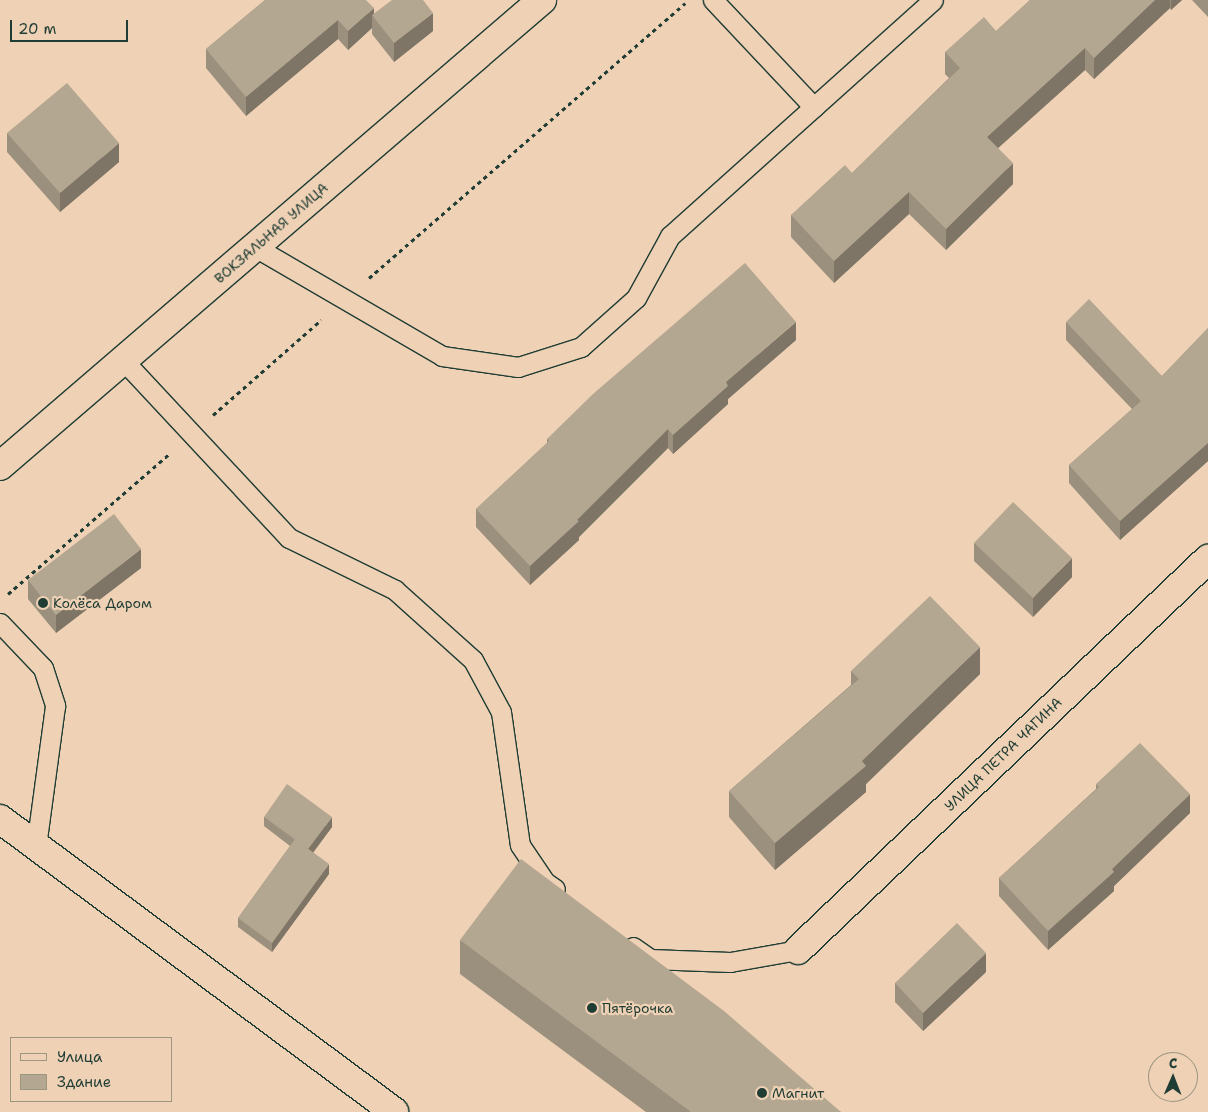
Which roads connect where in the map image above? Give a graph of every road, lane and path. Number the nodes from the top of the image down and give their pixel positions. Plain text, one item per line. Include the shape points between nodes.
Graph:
1 (542, 0) edge
2 (713, 0) edge
3 (933, 0) edge
4 (814, 107) junction
5 (255, 247) junction
6 (123, 360) junction
7 (0, 466) edge
8 (1208, 559) edge
9 (0, 623) edge
10 (0, 819) edge
11 (36, 846) junction
12 (570, 900) edge
13 (618, 935) edge
14 (798, 950) joint
15 (394, 1112) edge

1 - 5 street, ВОКЗАЛЬНАЯ УЛИЦА
2 - 4 lane
3 - 4 lane
4 - 5 lane via 670,236 636,298 581,347 518,367 442,356
5 - 6 street, ВОКЗАЛЬНАЯ УЛИЦА
6 - 7 street, ВОКЗАЛЬНАЯ УЛИЦА
6 - 12 lane via 289,538 395,590 473,660 501,712 520,845 546,882
8 - 14 street, УЛИЦА ПЕТРА ЧАГИНА
9 - 11 lane via 43,668 54,706
10 - 11 street
11 - 15 street
13 - 14 lane via 650,959 730,962

